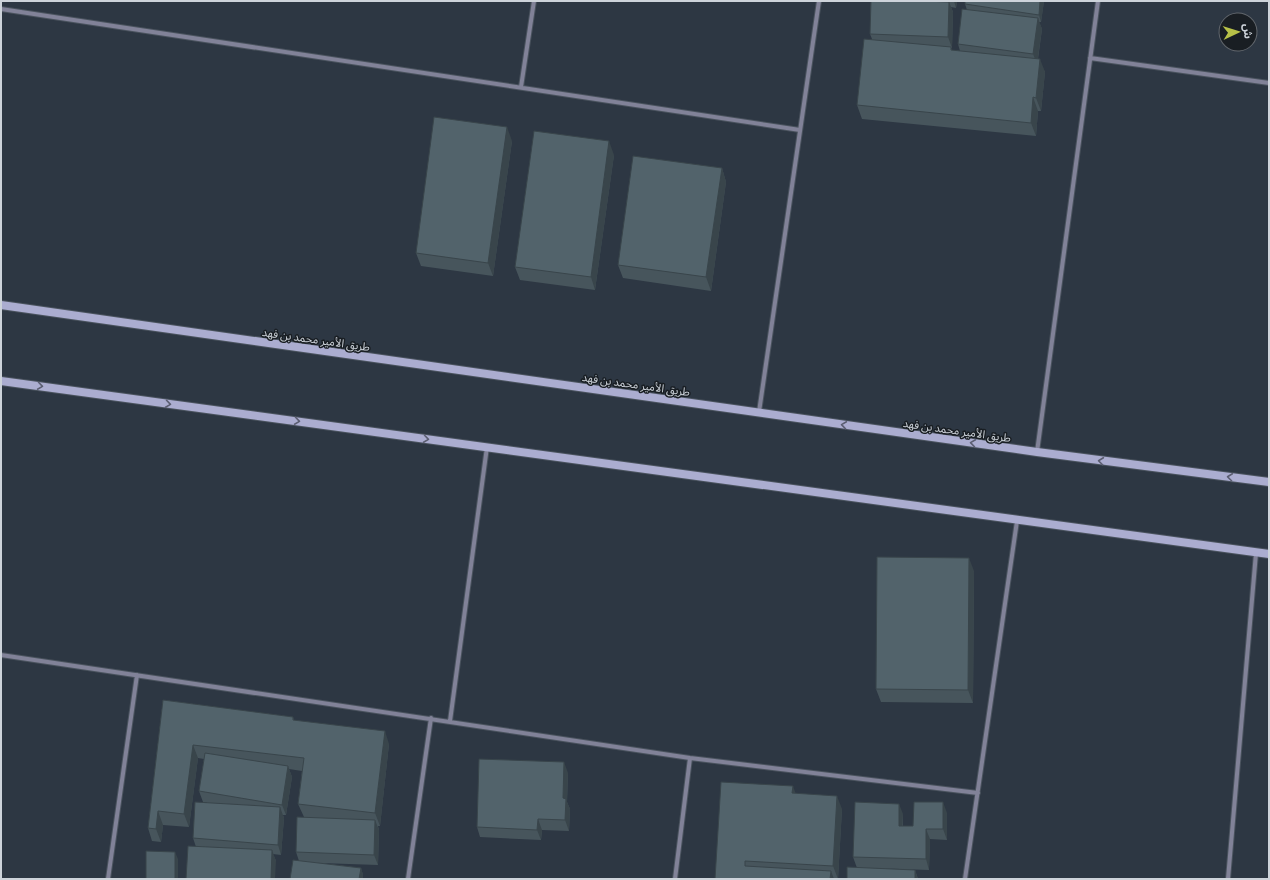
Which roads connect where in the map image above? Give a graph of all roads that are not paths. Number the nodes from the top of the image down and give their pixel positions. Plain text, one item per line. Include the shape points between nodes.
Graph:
1 (534, 1) edge
2 (819, 1) edge
3 (1098, 1) edge
4 (1, 10) edge
5 (1090, 58) junction
6 (1269, 82) edge
7 (521, 87) junction
8 (800, 130) junction
9 (1, 305) edge
10 (1, 381) edge
11 (759, 413) junction
12 (487, 447) junction
13 (1037, 452) junction
14 (1269, 482) edge
15 (1017, 521) junction
16 (1256, 553) junction
17 (1269, 554) edge
18 (1, 655) edge
19 (137, 675) junction
20 (431, 718) junction
21 (450, 721) junction
22 (690, 758) junction
23 (978, 793) junction
24 (108, 879) edge
25 (408, 879) edge
26 (675, 879) edge
27 (965, 879) edge
28 (1228, 879) edge

1 - 7 street
2 - 8 street
3 - 5 street
4 - 7 street
5 - 6 street
5 - 13 street
7 - 8 street
8 - 11 street
9 - 11 street, طريق الأمير محمد بن فهد
10 -> 12 street
13 -> 11 street, طريق الأمير محمد بن فهد
12 - 15 street
12 - 21 street
14 -> 13 street, طريق الأمير محمد بن فهد
15 - 16 street
15 - 23 street
16 - 17 street
16 - 28 street
18 - 19 street
19 - 20 street
19 - 24 street
20 - 21 street
20 - 25 street
21 - 22 street
22 - 23 street
22 - 26 street
23 - 27 street

